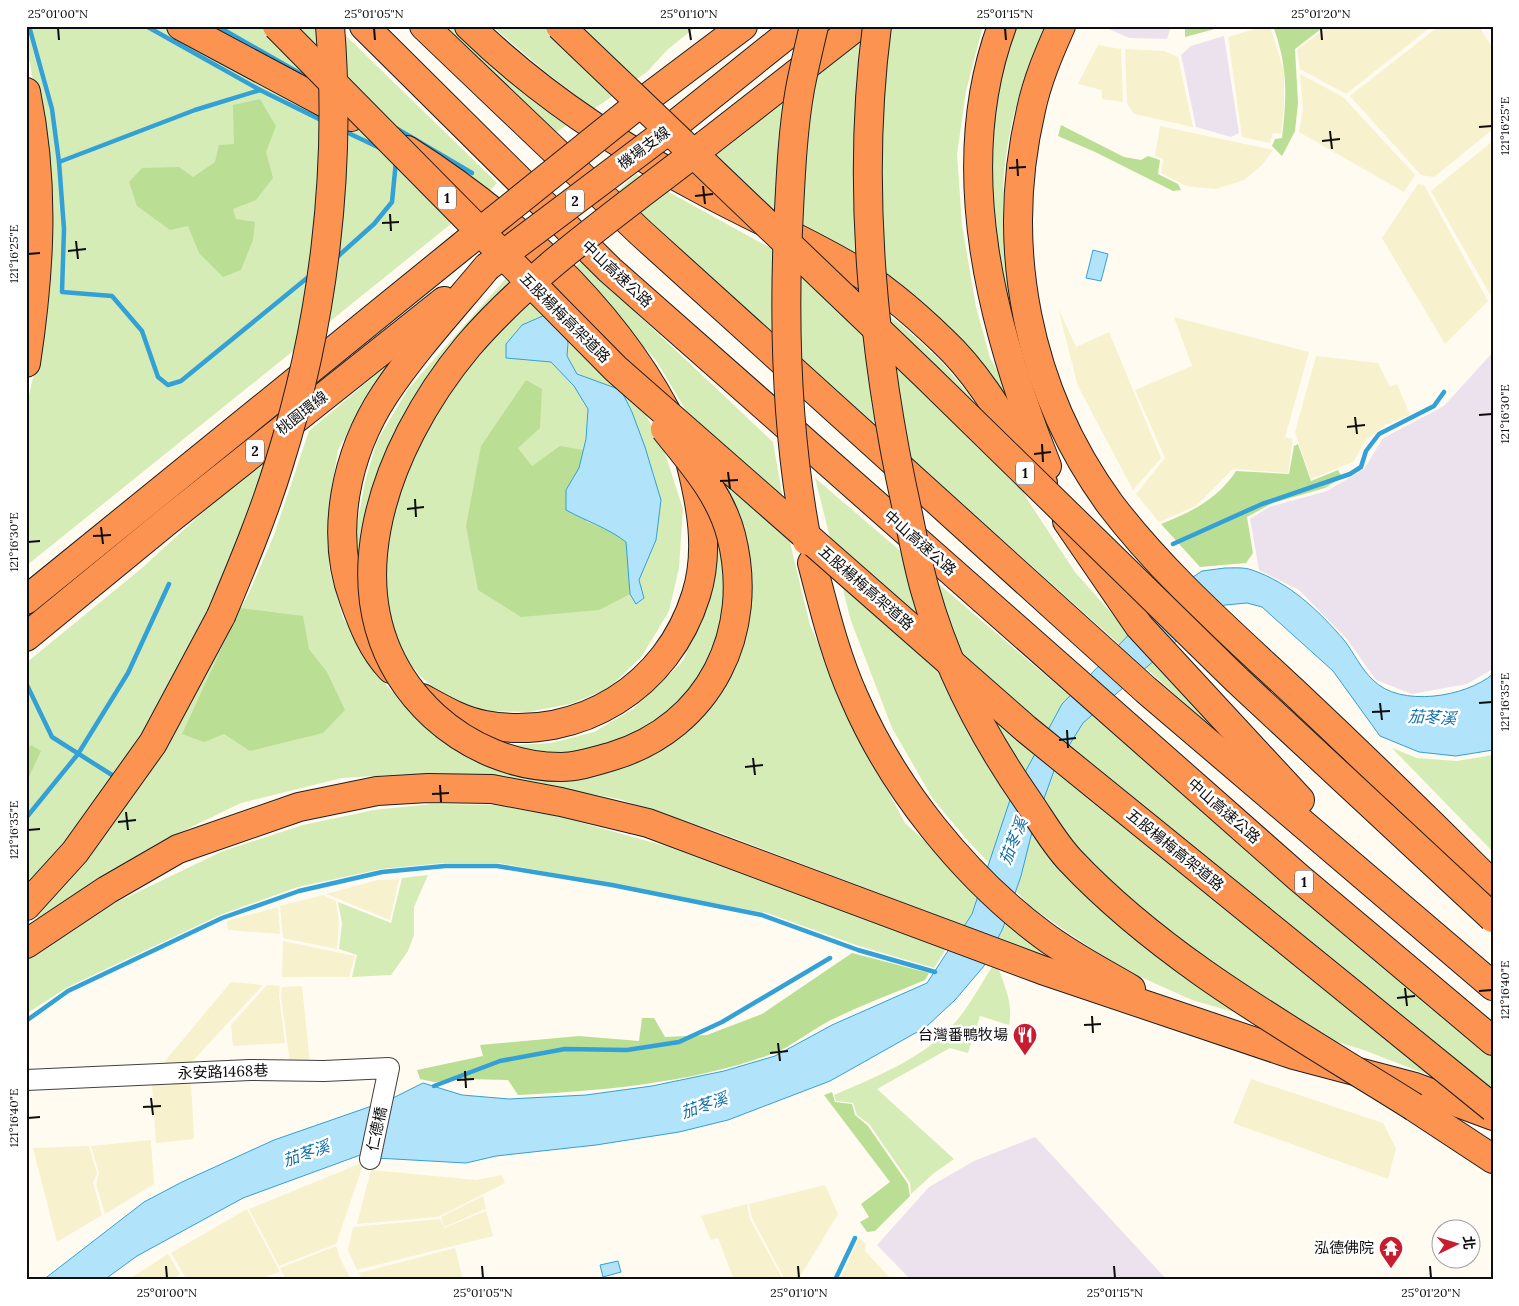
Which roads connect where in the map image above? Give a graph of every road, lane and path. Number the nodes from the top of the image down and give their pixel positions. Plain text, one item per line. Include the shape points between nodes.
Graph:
1 (181, 26) edge
2 (277, 26) edge
3 (330, 26) edge
4 (364, 26) edge
5 (424, 26) edge
6 (469, 26) edge
7 (560, 26) edge
8 (720, 26) edge
9 (743, 26) edge
10 (798, 26) edge
11 (814, 26) edge
12 (857, 26) edge
13 (877, 26) edge
14 (1002, 26) edge
15 (1061, 26) edge
16 (657, 90) junction
17 (26, 92) edge
18 (487, 267) junction
19 (26, 363) edge
20 (616, 369) junction
21 (1091, 560) junction
22 (26, 600) edge
23 (26, 637) edge
24 (1493, 885) edge
25 (26, 906) edge
26 (1493, 918) edge
27 (26, 944) edge
28 (1493, 972) edge
29 (1493, 986) edge
30 (1196, 1024) junction
31 (1493, 1041) edge
32 (26, 1080) edge
33 (383, 1098) joint
34 (1493, 1108) edge
35 (1493, 1116) edge
36 (370, 1159) dead end
37 (1493, 1159) edge

1 - 18 highway via 386,136 454,180 506,220 598,311 631,352 686,448 701,503 704,550 697,594 683,632 655,668 626,693 590,716 525,729 484,725 449,713 418,696 386,663 366,634 348,584 341,544 343,501 366,429 406,364
2 - 20 highway, 五股楊梅高架道路 / 1, bridge
3 - 25 highway, bridge via 334,130 330,211 302,383 280,463 255,535 221,616 153,743 75,852
4 - 31 highway, 中山高速公路 / 1 via 610,270 1298,877
5 - 29 highway via 640,234 1090,640
6 - 21 highway via 525,77 628,149 698,189 846,264 899,302 945,342 979,382
7 - 26 highway, 1, bridge via 924,374 1237,680
8 - 16 highway
9 - 16 highway, 2
10 - 18 highway, 機場支線 / 2, bridge via 662,135
11 - 30 highway, bridge via 800,90 791,167 786,328 800,505 830,629 853,696 883,758 920,812 1006,904 1044,936 1134,991
12 - 20 highway, bridge via 525,288 469,346 443,379 406,438 380,506 372,549 376,612 384,641 399,674 416,698 446,726 490,754 561,767 631,751 659,736 681,718 716,675 730,646 736,615 737,569 720,503 705,479
13 - 37 highway, bridge via 869,119 869,214 892,442 925,590 950,658 998,758 1066,856 1117,907 1216,982
14 - 21 highway via 987,82 980,132 980,205 986,254 1000,324 1028,418
15 - 24 highway via 1031,109 1019,173 1017,246 1026,315 1047,387 1076,449 1109,502 1182,587 1406,797
16 - 22 highway, 桃園環線 / 2, bridge
17 - 19 highway via 39,184 37,285
18 - 23 highway, 桃園環線 / 2 via 165,522
20 - 34 highway, 五股楊梅高架道路 / 1, bridge via 1026,729
21 - 28 highway via 1139,626 1288,790
27 - 30 highway via 107,890 178,849 299,807 377,791 492,789 648,823
30 - 35 highway via 1294,1055 1415,1087
32 - 33 street, 永安路1468巷 via 250,1070 324,1072 389,1068
33 - 36 street, 仁德橋

